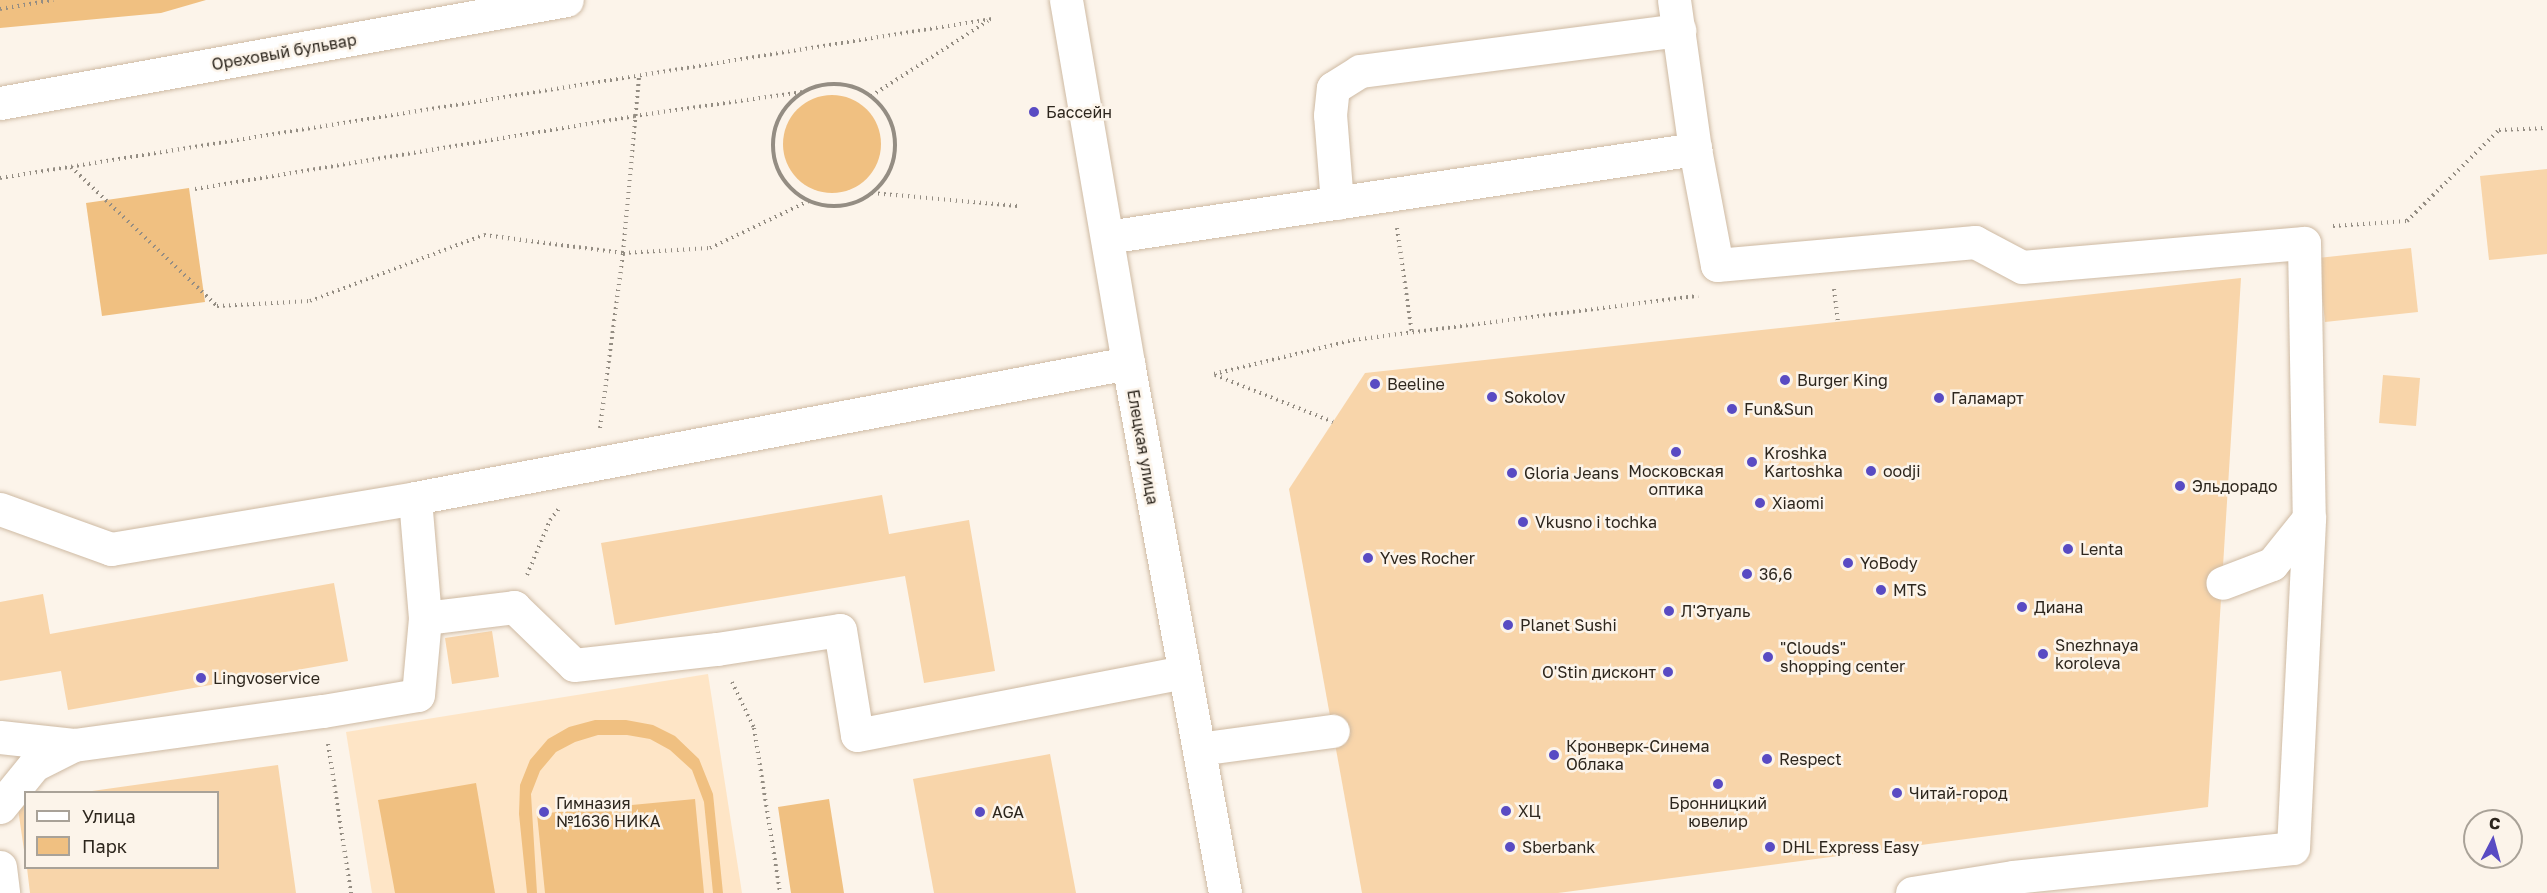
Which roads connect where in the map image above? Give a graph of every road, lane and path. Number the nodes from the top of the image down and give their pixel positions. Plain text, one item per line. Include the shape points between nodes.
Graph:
1 (53, 0) edge
2 (567, 0) edge
3 (1066, 0) edge
4 (0, 9) edge
5 (1676, 15) edge
6 (639, 77) junction
7 (803, 92) junction
8 (871, 96) junction
9 (0, 103) edge
10 (634, 116) junction
11 (1695, 149) junction
12 (70, 166) junction
13 (0, 178) edge
14 (195, 189) dead end
15 (871, 193) junction
16 (1392, 195) junction
17 (809, 201) junction
18 (1337, 203) junction
19 (1017, 206) dead end
20 (1107, 237) junction
21 (623, 253) junction
22 (1833, 279) dead end
23 (1838, 321) dead end
24 (1412, 333) dead end
25 (1128, 363) junction
26 (1214, 374) dead end
27 (1333, 422) dead end
28 (596, 463) junction
29 (415, 498) junction
30 (0, 509) edge
31 (2309, 518) junction
32 (2222, 583) dead end
33 (514, 607) junction
34 (425, 618) junction
35 (717, 649) junction
36 (1184, 672) junction
37 (323, 711) junction
38 (1333, 732) dead end
39 (0, 736) edge
40 (74, 745) junction
41 (1198, 749) junction
42 (0, 807) edge
43 (0, 867) edge
44 (3, 893) edge
45 (351, 893) edge
46 (780, 893) edge
47 (1225, 893) edge
48 (1912, 893) edge

1 - 4 path
2 - 9 street, Ореховый бульвар
3 - 20 street, Елецкая улица
5 - 11 street
5 - 18 street via 1360,71 1333,88 1330,115
6 - 8 path via 992,19
6 - 10 path
6 - 12 path
7 - 8 path via 819,85 837,84 855,87
7 - 10 path
7 - 17 path via 777,120 774,158 793,191
8 - 15 path via 884,109 895,145 884,179
10 - 14 path
10 - 21 path
11 - 16 street
11 - 31 street via 1717,265 1975,242 2022,267 2304,243
12 - 13 path
12 - 21 path via 217,306 310,302 484,235
15 - 17 path via 841,206
15 - 19 path
16 - 18 street
16 - 24 path
17 - 21 path via 710,248
18 - 20 street
20 - 25 street, Елецкая улица
21 - 28 path
22 - 23 path
25 - 28 street
25 - 36 street, Елецкая улица
26 - 27 path
28 - 29 street
28 - 33 path via 550,520
29 - 30 street via 111,549
29 - 34 street
31 - 32 street via 2272,564
31 - 48 street via 2293,848 2013,877
33 - 34 street
33 - 35 street via 574,665
34 - 37 street via 418,694
35 - 36 street via 840,630 857,735
35 - 46 path via 754,728
36 - 41 street, Елецкая улица
37 - 40 street
37 - 45 path
38 - 41 street
39 - 40 street
40 - 42 street via 34,765
41 - 47 street, Елецкая улица
43 - 44 street

